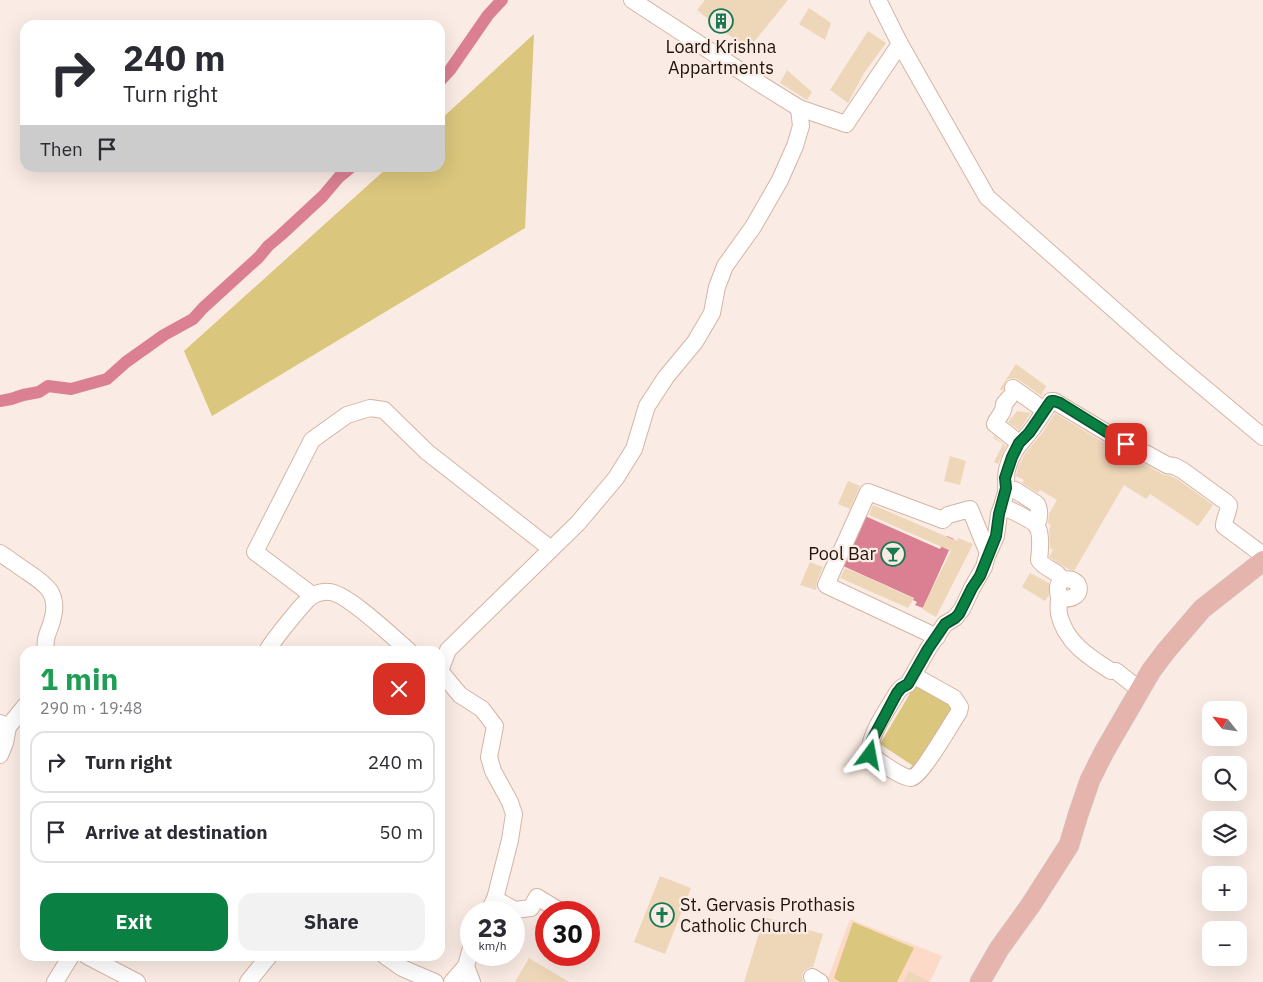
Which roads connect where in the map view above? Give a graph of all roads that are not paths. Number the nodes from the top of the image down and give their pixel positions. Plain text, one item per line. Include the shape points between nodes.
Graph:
1 (632, 0) edge
2 (878, 0) edge
3 (900, 44) junction
4 (799, 108) junction
5 (1044, 410) junction
6 (1263, 437) edge
7 (1019, 443) junction
8 (1004, 499) junction
9 (551, 549) junction
10 (0, 553) edge
11 (988, 553) junction
12 (1263, 555) edge
13 (1263, 561) edge
14 (312, 595) junction
15 (937, 637) junction
16 (46, 646) edge
17 (271, 646) edge
18 (403, 646) edge
19 (445, 658) edge
20 (913, 675) junction
21 (445, 677) edge
22 (1140, 690) junction
23 (20, 711) edge
24 (4, 725) edge
25 (0, 755) edge
26 (492, 901) edge
27 (544, 901) edge
28 (525, 909) edge
29 (68, 961) edge
30 (97, 961) edge
31 (265, 961) edge
32 (392, 961) edge
33 (467, 978) edge
34 (55, 982) edge
35 (137, 982) edge
36 (248, 982) edge
37 (435, 982) edge
38 (452, 982) edge
39 (980, 982) edge

1 - 4 street
2 - 3 street
3 - 4 street via 846,124
3 - 6 street via 986,197
4 - 9 street via 800,126 780,180 726,266 717,287 712,313 695,342 654,393 634,449 616,478
5 - 7 street
5 - 7 street via 1011,393 995,424
5 - 12 street via 1054,401 1139,452 1182,470 1229,505 1224,526
7 - 8 street via 1007,470
8 - 11 street via 996,536
8 - 22 street via 1036,525 1039,560 1062,580 1057,587 1059,614 1075,644
9 - 14 street via 426,452 384,410 370,408 347,415 312,440 255,552
9 - 19 street via 448,650
10 - 16 street via 45,583 53,595 53,620 46,636
11 - 15 street via 959,614 945,624
11 - 15 street via 970,509 948,515 943,520 868,492 826,585
13 - 22 main road via 1202,609 1166,651
14 - 17 street
14 - 18 street via 329,592 341,596
15 - 20 street
20 - 20 street via 954,698 960,707 927,762 914,778 909,778 870,755 870,750 886,711
21 - 26 street via 460,695 482,709 495,726 489,757 514,814
22 - 39 main road via 1090,780 1069,845 999,948
23 - 24 street
24 - 25 street via 5,742
27 - 28 street via 537,897 531,908
29 - 34 street
30 - 35 street
31 - 36 street
32 - 37 street
33 - 38 street

